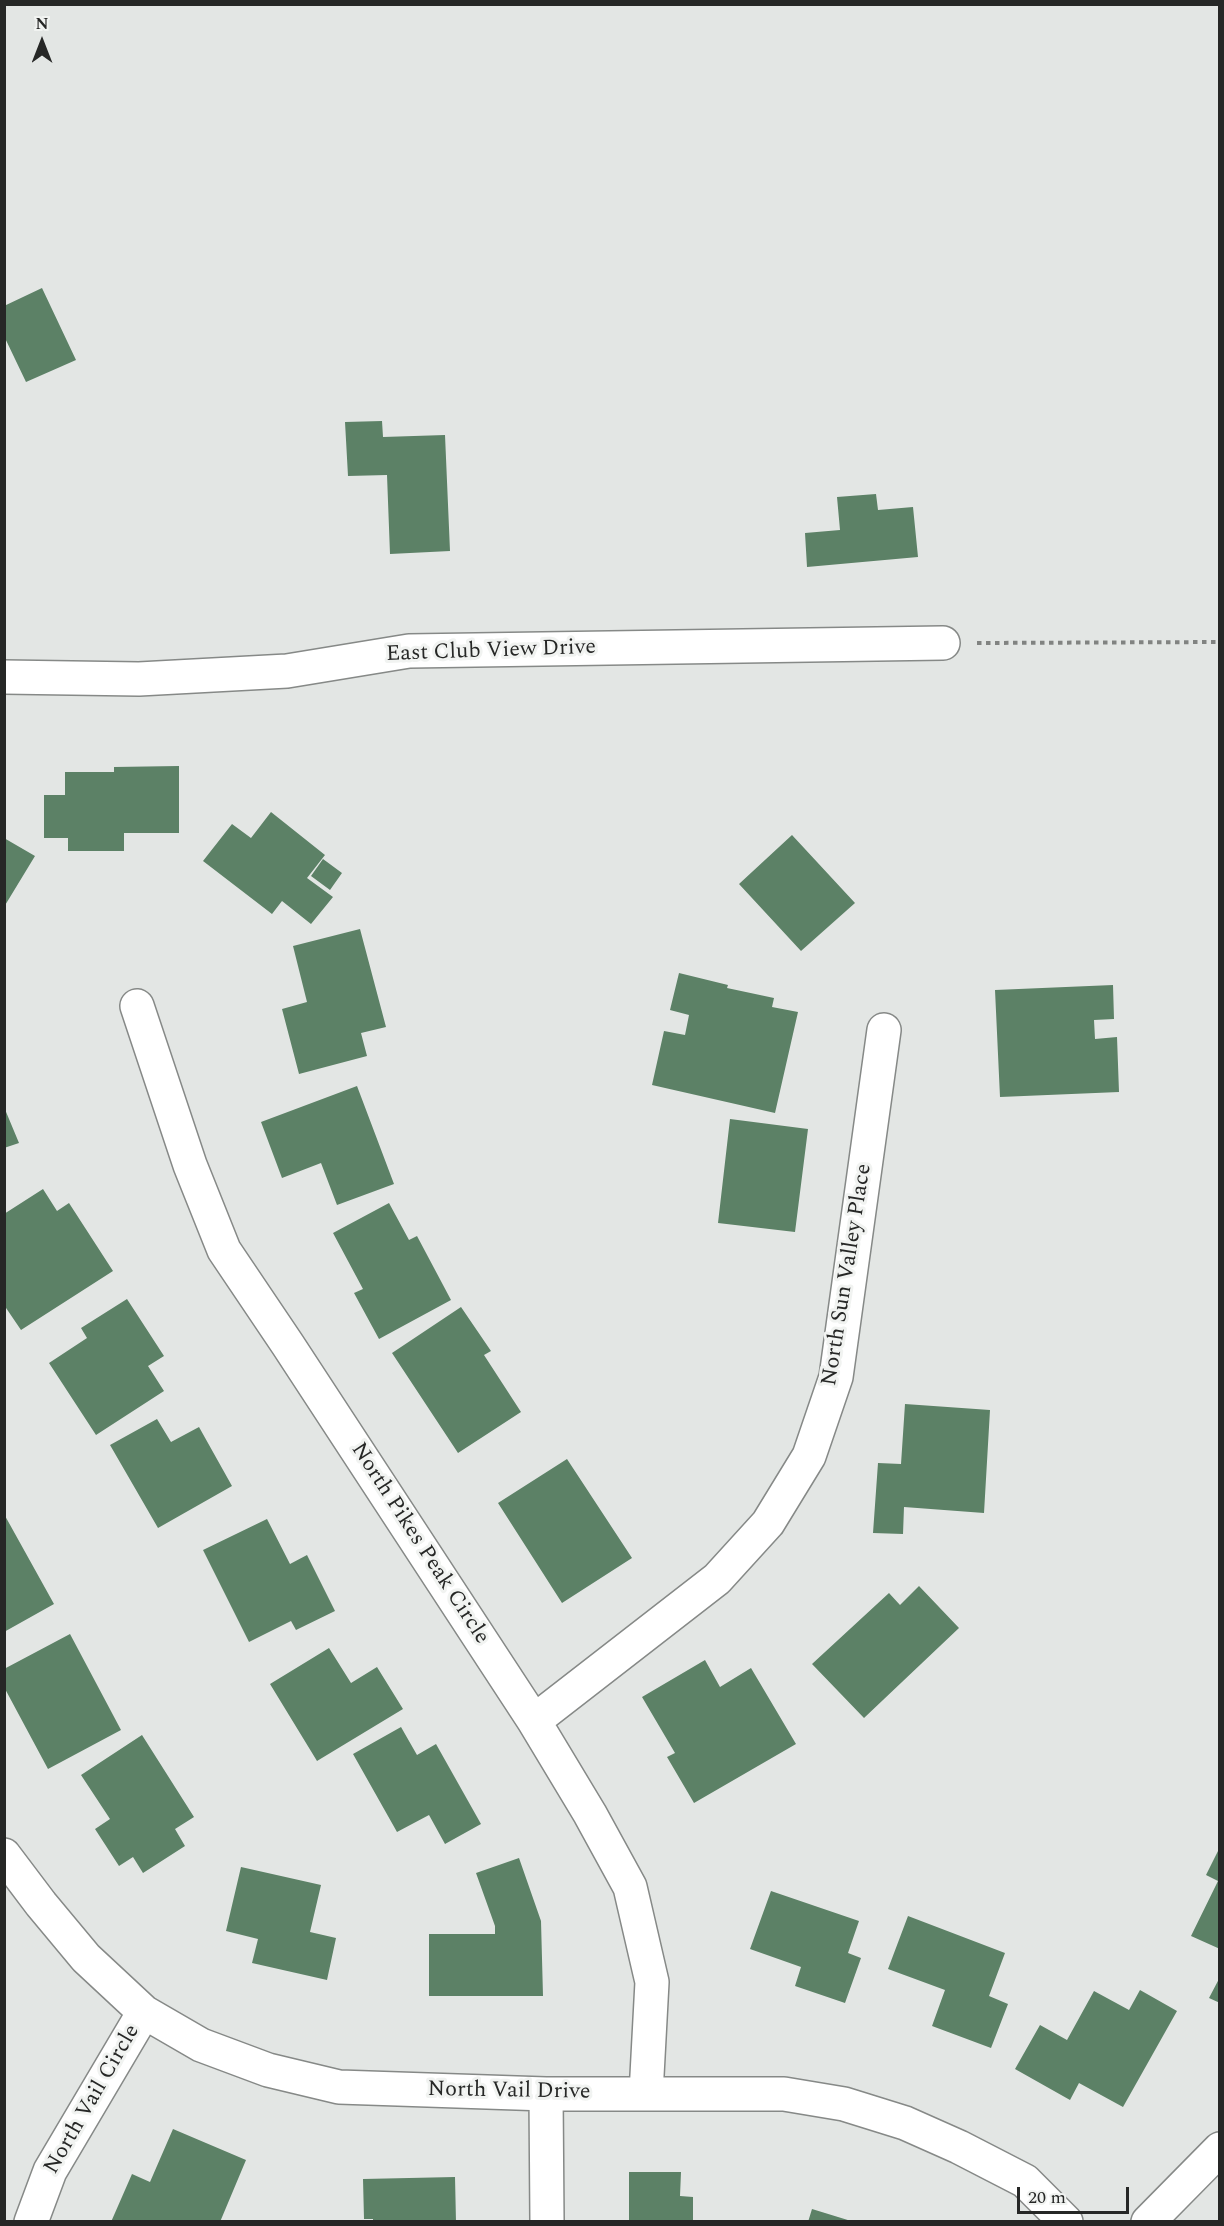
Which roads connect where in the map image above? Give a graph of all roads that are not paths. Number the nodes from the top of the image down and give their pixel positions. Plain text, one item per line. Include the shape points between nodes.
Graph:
1 (943, 643) road end
2 (4, 677) edge
3 (137, 1006) dead end
4 (884, 1030) dead end
5 (534, 1721) junction
6 (4, 1855) edge
7 (144, 2012) junction
8 (546, 2094) junction
9 (646, 2094) junction
10 (1220, 2149) edge
11 (31, 2222) edge
12 (547, 2222) edge
13 (1066, 2222) edge
14 (1148, 2222) edge

1 - 2 street, East Club View Drive via 409,651 287,671 140,679
3 - 5 street, North Pikes Peak Circle via 190,1165 224,1250
4 - 5 street, North Sun Valley Place via 836,1377 809,1455 768,1523 717,1579
5 - 9 street, North Pikes Peak Circle via 630,1887 652,1982
6 - 7 street, North Vail Drive via 86,1958
7 - 8 street, North Vail Drive via 201,2045 268,2070 339,2087
7 - 11 street, North Vail Circle via 50,2170
8 - 9 street, North Vail Drive
8 - 12 street
9 - 13 street, North Vail Drive via 784,2094 844,2104 905,2123 1025,2181
10 - 14 street

